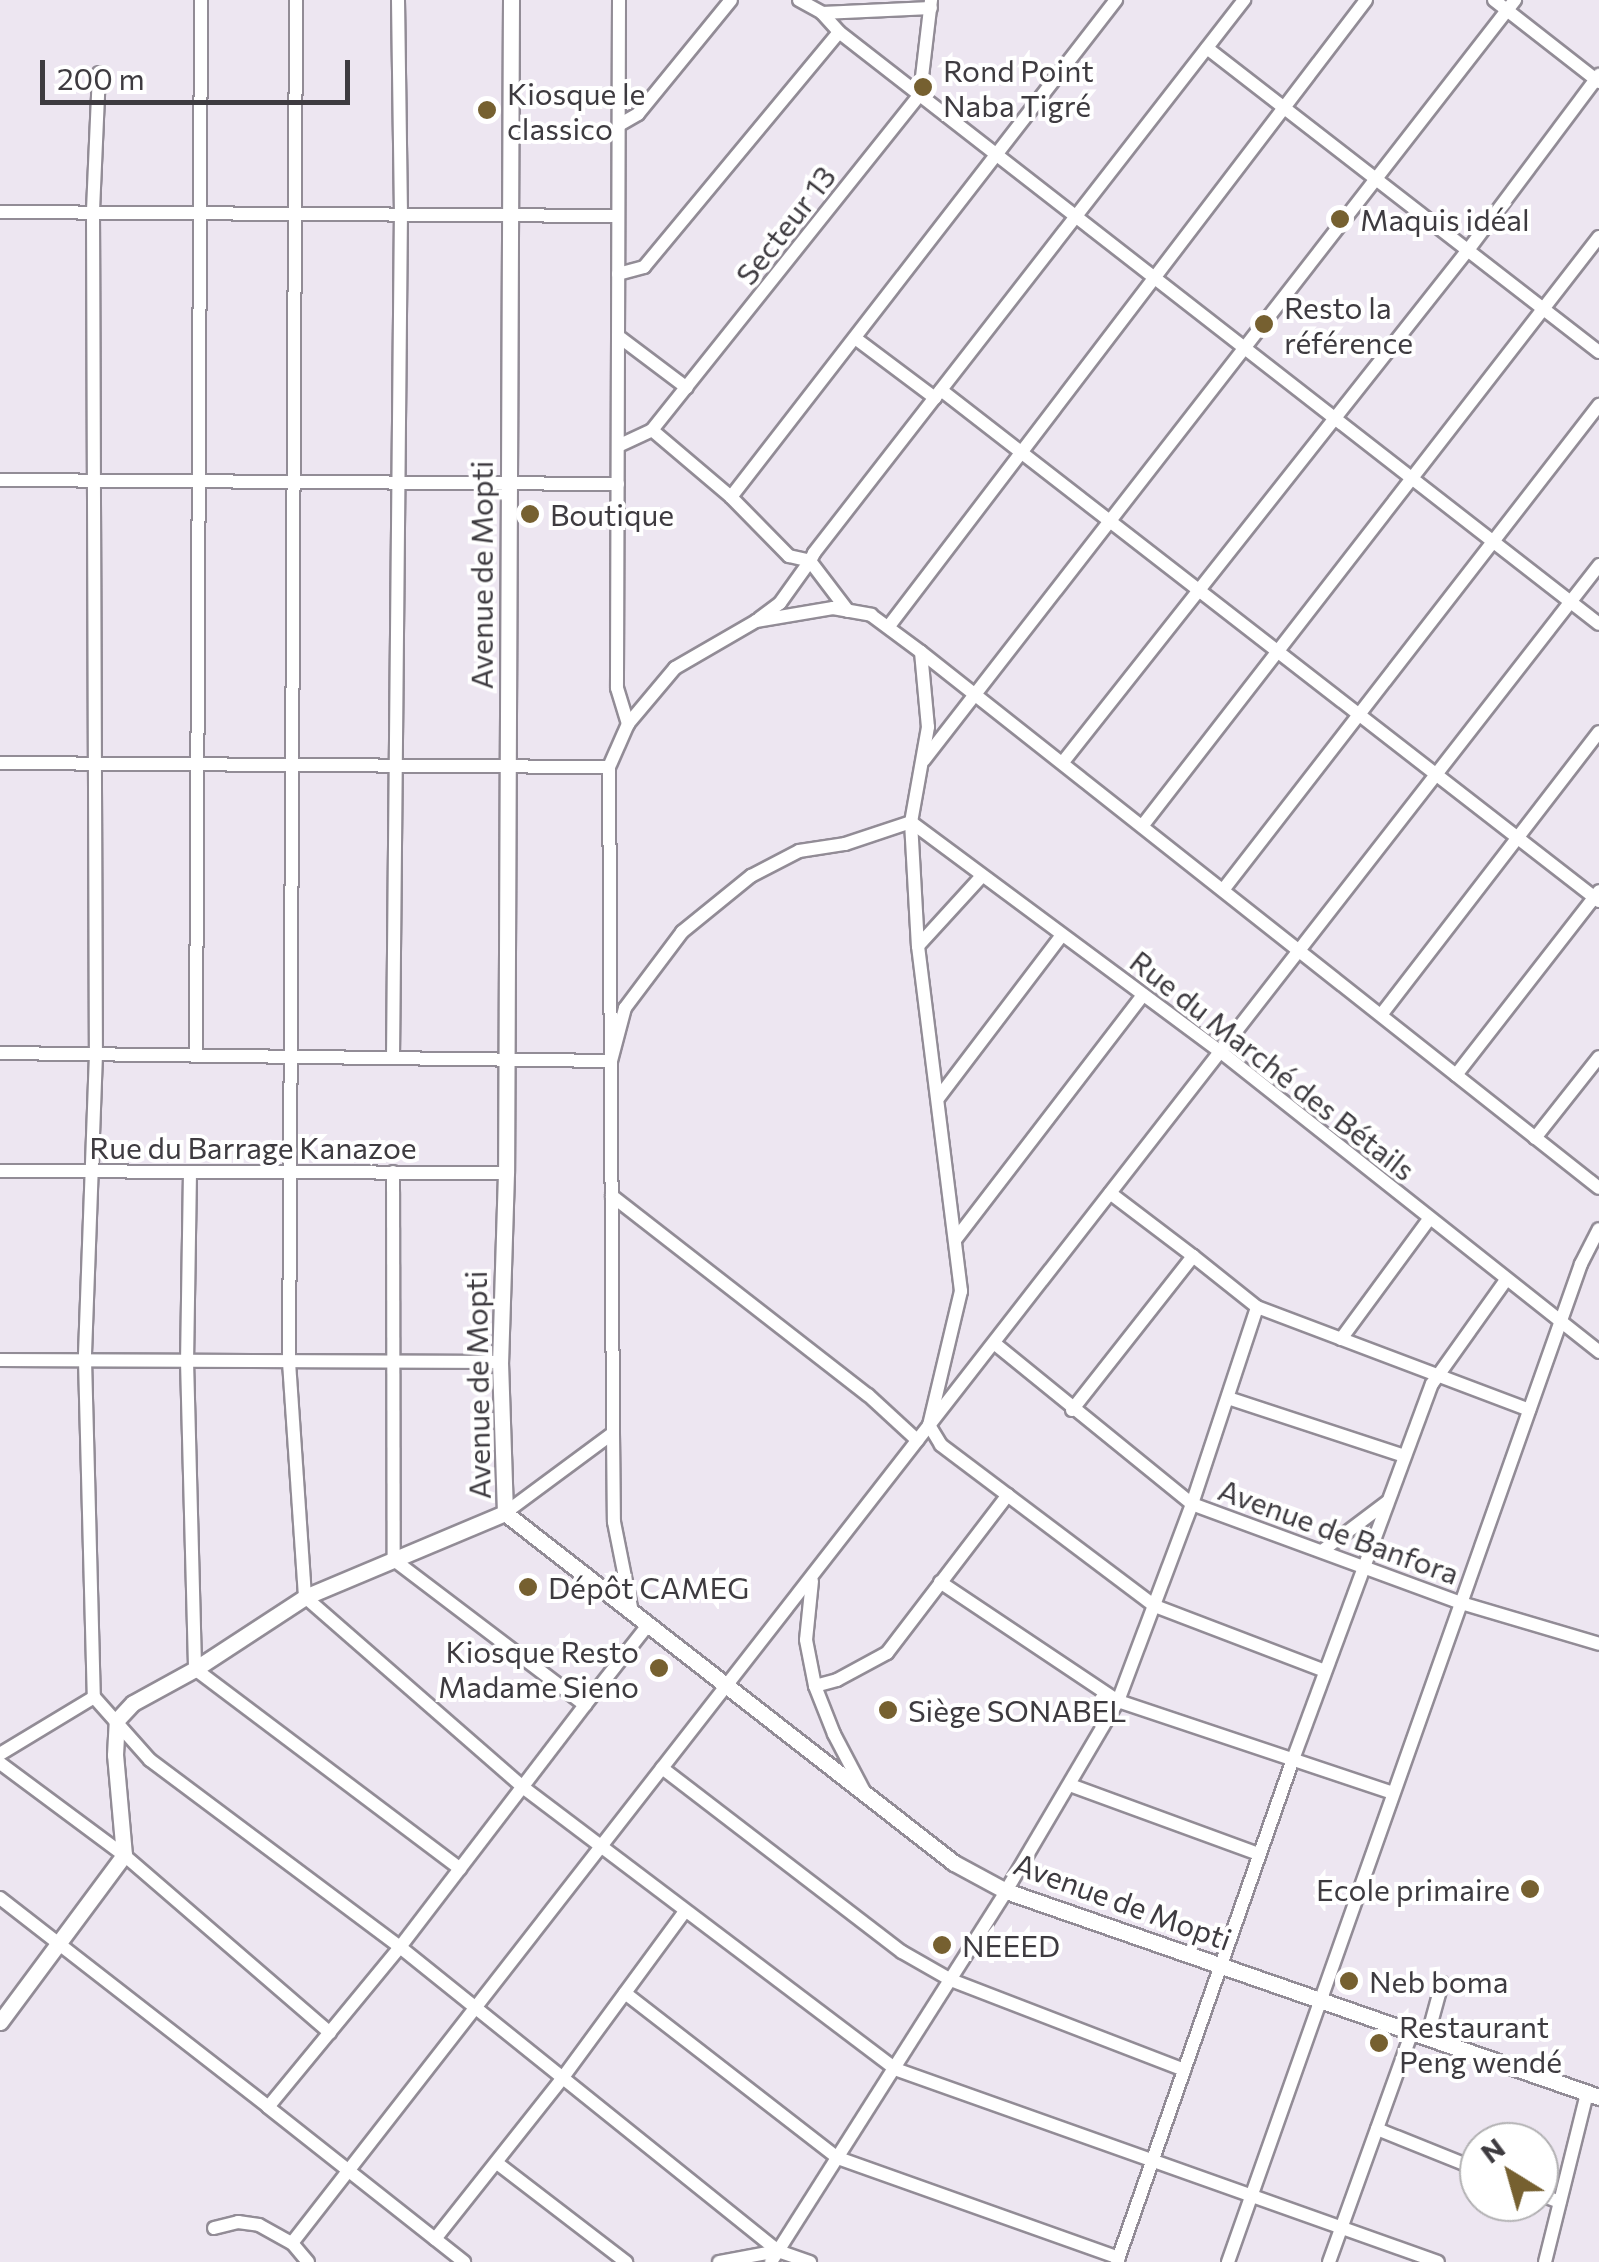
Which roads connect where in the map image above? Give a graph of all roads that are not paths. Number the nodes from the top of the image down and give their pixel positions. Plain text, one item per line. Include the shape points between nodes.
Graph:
1 (201, 0) edge
2 (296, 0) edge
3 (398, 0) edge
4 (511, 0) edge
5 (619, 0) edge
6 (730, 0) edge
7 (799, 0) edge
8 (1116, 0) edge
9 (1244, 0) edge
10 (1366, 0) edge
11 (1494, 0) edge
12 (931, 4) edge
13 (1511, 5) edge
14 (822, 13) junction
15 (839, 32) junction
16 (1207, 48) junction
17 (98, 74) dead end
18 (1598, 78) edge
19 (920, 94) junction
20 (1284, 108) junction
21 (618, 125) junction
22 (999, 155) junction
23 (1376, 178) junction
24 (0, 212) edge
25 (92, 212) junction
26 (199, 213) junction
27 (297, 214) junction
28 (402, 214) junction
29 (510, 215) junction
30 (618, 216) junction
31 (1077, 216) junction
32 (1599, 237) edge
33 (1468, 250) junction
34 (618, 274) junction
35 (1157, 278) junction
36 (1543, 309) junction
37 (618, 336) junction
38 (855, 338) junction
39 (1245, 347) junction
40 (1599, 352) edge
41 (687, 388) junction
42 (938, 394) junction
43 (1599, 405) edge
44 (1334, 418) junction
45 (652, 430) junction
46 (618, 446) junction
47 (1022, 452) junction
48 (1410, 478) junction
49 (0, 480) edge
50 (94, 481) junction
51 (200, 482) junction
52 (294, 482) junction
53 (396, 483) junction
54 (509, 484) junction
55 (618, 484) junction
56 (731, 497) junction
57 (1110, 520) junction
58 (1494, 541) junction
59 (810, 561) junction
60 (1599, 564) edge
61 (1198, 589) junction
62 (1571, 602) junction
63 (848, 610) junction
64 (756, 621) junction
65 (1599, 624) edge
66 (888, 626) junction
67 (1278, 648) junction
68 (921, 652) junction
69 (976, 693) junction
70 (1361, 713) junction
71 (628, 724) junction
72 (1599, 732) edge
73 (922, 762) junction
74 (1063, 762) junction
75 (0, 763) edge
76 (96, 764) junction
77 (196, 764) junction
78 (295, 765) junction
79 (397, 766) junction
80 (508, 766) junction
81 (609, 766) junction
82 (1436, 774) junction
83 (911, 822) junction
84 (1143, 825) junction
85 (1518, 838) junction
86 (982, 876) junction
87 (1223, 890) junction
88 (1597, 896) edge
89 (1061, 936) junction
90 (918, 946) junction
91 (1299, 950) junction
92 (1143, 994) junction
93 (1381, 1015) junction
94 (1221, 1052) junction
95 (0, 1053) edge
96 (96, 1054) junction
97 (196, 1055) junction
98 (290, 1056) junction
99 (1599, 1056) edge
100 (393, 1058) junction
101 (506, 1058) junction
102 (611, 1061) junction
103 (1456, 1075) junction
104 (939, 1097) junction
105 (1536, 1138) junction
106 (0, 1171) edge
107 (93, 1171) junction
108 (190, 1172) junction
109 (288, 1172) junction
110 (393, 1172) junction
111 (506, 1173) junction
112 (1599, 1188) edge
113 (1110, 1193) junction
114 (612, 1196) junction
115 (1430, 1218) junction
116 (1599, 1229) edge
117 (954, 1240) junction
118 (1193, 1256) junction
119 (1506, 1280) junction
120 (1257, 1307) junction
121 (1560, 1322) junction
122 (1341, 1338) junction
123 (994, 1343) junction
124 (1599, 1352) edge
125 (0, 1360) edge
126 (84, 1360) junction
127 (188, 1361) junction
128 (289, 1362) junction
129 (391, 1362) junction
130 (500, 1362) junction
131 (1438, 1375) junction
132 (1228, 1398) junction
133 (1072, 1410) junction
134 (1529, 1410) junction
135 (930, 1424) junction
136 (613, 1433) junction
137 (917, 1440) junction
138 (1404, 1456) junction
139 (1008, 1496) junction
140 (1389, 1501) junction
141 (1192, 1504) junction
142 (505, 1512) junction
143 (1322, 1552) junction
144 (394, 1560) junction
145 (1367, 1568) junction
146 (816, 1570) junction
147 (940, 1582) junction
148 (306, 1596) junction
149 (1460, 1603) junction
150 (1155, 1606) junction
151 (632, 1612) junction
152 (648, 1625) junction
153 (1599, 1644) edge
154 (195, 1668) junction
155 (1325, 1671) junction
156 (726, 1685) junction
157 (816, 1686) junction
158 (94, 1697) junction
159 (1118, 1702) junction
160 (585, 1705) junction
161 (117, 1720) junction
162 (0, 1754) edge
163 (1292, 1762) junction
164 (0, 1763) edge
165 (662, 1768) junction
166 (1070, 1785) junction
167 (524, 1788) junction
168 (1393, 1793) junction
169 (865, 1794) junction
170 (600, 1847) junction
171 (1259, 1854) junction
172 (124, 1855) junction
173 (460, 1869) junction
174 (1006, 1891) junction
175 (0, 1898) edge
176 (684, 1911) junction
177 (60, 1941) junction
178 (400, 1947) junction
179 (1220, 1965) junction
180 (950, 1980) junction
181 (1442, 1982) dead end
182 (625, 1994) junction
183 (1320, 2000) junction
184 (474, 2009) junction
185 (0, 2022) edge
186 (330, 2032) junction
187 (1420, 2035) junction
188 (895, 2069) junction
189 (1184, 2070) junction
190 (561, 2080) junction
191 (1593, 2095) edge
192 (268, 2107) junction
193 (1377, 2129) junction
194 (838, 2158) junction
195 (497, 2162) junction
196 (1459, 2162) edge
197 (1151, 2163) junction
198 (348, 2170) junction
199 (1251, 2199) junction
200 (1560, 2202) joint
201 (214, 2228) dead end
202 (1340, 2230) junction
203 (435, 2239) junction
204 (292, 2243) junction
205 (775, 2256) edge
206 (1118, 2260) edge
207 (308, 2262) edge
208 (464, 2262) edge
209 (626, 2262) edge
210 (719, 2262) edge
211 (810, 2262) edge
212 (1228, 2262) edge
213 (1329, 2262) edge
214 (1438, 2262) edge
215 (1544, 2262) edge

1 - 26 street
2 - 27 street
3 - 28 street
4 - 29 street, Avenue de Mopti
5 - 21 street
6 - 21 street via 638,114
7 - 14 street
8 - 22 street
9 - 16 street
10 - 20 street
11 - 13 street
12 - 14 street
12 - 19 street
13 - 18 street
13 - 23 street
14 - 15 street
15 - 19 street
15 - 34 street via 644,267
16 - 20 street
16 - 31 street
17 - 25 street
18 - 33 street
19 - 22 street
19 - 41 street, Secteur 13
20 - 23 street
20 - 35 street
21 - 30 street
22 - 31 street
22 - 38 street
23 - 33 street
23 - 39 street
24 - 25 street
25 - 26 street
25 - 50 street
26 - 27 street
26 - 51 street
27 - 28 street
27 - 52 street
28 - 29 street
28 - 53 street
29 - 30 street
29 - 54 street, Avenue de Mopti
30 - 34 street
31 - 35 street
31 - 42 street
32 - 36 street
33 - 36 street
33 - 44 street
34 - 37 street
35 - 39 street
35 - 47 street
36 - 40 street
36 - 48 street
37 - 41 street
37 - 46 street
38 - 42 street
38 - 56 street
39 - 44 street
39 - 57 street
41 - 45 street, Secteur 13
42 - 47 street
42 - 59 street
43 - 58 street
44 - 48 street
44 - 61 street
45 - 46 street, Secteur 13
45 - 56 street
46 - 55 street
47 - 57 street
47 - 66 street
48 - 58 street
48 - 67 street
49 - 50 street
50 - 51 street
50 - 76 street
51 - 52 street
51 - 77 street
52 - 53 street
52 - 78 street
53 - 54 street
53 - 79 street
54 - 55 street
54 - 80 street, Avenue de Mopti
55 - 71 street via 617,688
56 - 59 street via 788,556
57 - 61 street
57 - 69 street
58 - 62 street
58 - 70 street
59 - 63 street
59 - 64 street via 780,603
60 - 62 street
61 - 67 street
61 - 74 street
62 - 65 street
62 - 82 street
63 - 64 street via 819,608
63 - 66 street
64 - 71 street via 675,668
66 - 68 street
67 - 70 street
67 - 84 street
68 - 69 street
68 - 73 street via 929,694
69 - 73 street
69 - 74 street
70 - 82 street
70 - 87 street
71 - 81 street
72 - 85 street
73 - 83 street
74 - 84 street
75 - 76 street
76 - 77 street
76 - 96 street
77 - 78 street
77 - 97 street
78 - 79 street
78 - 98 street
79 - 80 street
79 - 100 street
80 - 81 street
80 - 101 street, Avenue de Mopti
81 - 102 street
82 - 85 street
82 - 91 street
83 - 86 street, Rue du Marché des Bétails
83 - 90 street
83 - 102 street via 800,851 752,876 670,947 624,1008
84 - 87 street
85 - 88 street
85 - 93 street
86 - 89 street, Rue du Marché des Bétails
86 - 90 street
87 - 91 street
88 - 103 street
89 - 92 street, Rue du Marché des Bétails
89 - 104 street
90 - 104 street
91 - 93 street
91 - 94 street
92 - 94 street, Rue du Marché des Bétails
92 - 117 street
93 - 103 street
94 - 113 street
94 - 115 street, Rue du Marché des Bétails
95 - 96 street
96 - 97 street
96 - 107 street
97 - 98 street
98 - 100 street
98 - 109 street
99 - 105 street
100 - 101 street
101 - 102 street
101 - 111 street, Avenue de Mopti
102 - 114 street
103 - 105 street
104 - 117 street
105 - 112 street
106 - 107 street, Rue du Barrage Kanazoe
107 - 108 street, Rue du Barrage Kanazoe
107 - 126 street
108 - 109 street, Rue du Barrage Kanazoe
108 - 127 street
109 - 110 street, Rue du Barrage Kanazoe
109 - 128 street
110 - 111 street, Rue du Barrage Kanazoe
110 - 129 street
111 - 130 street, Avenue de Mopti
113 - 118 street
113 - 123 street
114 - 136 street
114 - 137 street
115 - 119 street, Rue du Marché des Bétails
115 - 122 street
116 - 121 street
117 - 135 street via 961,1291
118 - 120 street
118 - 133 street
119 - 121 street, Rue du Marché des Bétails
119 - 131 street
120 - 122 street
120 - 132 street
121 - 124 street, Rue du Marché des Bétails
121 - 134 street
122 - 131 street
123 - 133 street, Avenue de Banfora
123 - 135 street
125 - 126 street
126 - 127 street
126 - 158 street
127 - 128 street
127 - 154 street
128 - 129 street
128 - 148 street
129 - 130 street
129 - 144 street
130 - 142 street, Avenue de Mopti
131 - 134 street
131 - 138 street
132 - 138 street
132 - 141 street
133 - 141 street, Avenue de Banfora
134 - 149 street
135 - 137 street
135 - 139 street via 941,1445
136 - 142 street
136 - 151 street via 614,1522
137 - 146 street
138 - 140 street
139 - 147 street
139 - 150 street
140 - 143 street
140 - 145 street
141 - 143 street, Avenue de Banfora
141 - 150 street
142 - 144 street
142 - 151 street, Avenue de Mopti
143 - 145 street, Avenue de Banfora
144 - 148 street
144 - 160 street
145 - 149 street, Avenue de Banfora
145 - 155 street
146 - 156 street
146 - 157 street via 806,1640
147 - 157 street via 887,1653
147 - 159 street
148 - 154 street
148 - 167 street
149 - 153 street, Avenue de Banfora
149 - 168 street
150 - 155 street
150 - 159 street
151 - 152 street, Avenue de Mopti
152 - 156 street, Avenue de Mopti
152 - 160 street
154 - 161 street via 133,1703
154 - 173 street
155 - 163 street
156 - 165 street
156 - 169 street, Avenue de Mopti
157 - 169 street
158 - 161 street
158 - 162 street
159 - 163 street
159 - 166 street
160 - 167 street
161 - 172 street
161 - 178 street via 150,1760
163 - 168 street
163 - 171 street
164 - 172 street
165 - 170 street
165 - 180 street via 902,1952
166 - 171 street
166 - 174 street
167 - 170 street
167 - 173 street
168 - 183 street
169 - 174 street, Avenue de Mopti via 954,1863
170 - 176 street
170 - 184 street
171 - 179 street
172 - 177 street
172 - 186 street
173 - 178 street
174 - 179 street, Avenue de Mopti
174 - 180 street
175 - 177 street
176 - 182 street
176 - 188 street
177 - 185 street
177 - 192 street
178 - 184 street
178 - 186 street
179 - 183 street, Avenue de Mopti
179 - 189 street
180 - 188 street
180 - 189 street
181 - 187 street
182 - 190 street
182 - 194 street
183 - 187 street, Avenue de Mopti
183 - 199 street
184 - 190 street
184 - 198 street
186 - 192 street
187 - 191 street, Avenue de Mopti
187 - 193 street
188 - 194 street
188 - 197 street
189 - 197 street
190 - 195 street
190 - 205 street
191 - 200 street
192 - 198 street
193 - 196 street
193 - 202 street
194 - 205 street
194 - 206 street
195 - 203 street
195 - 209 street
197 - 199 street
197 - 206 street
198 - 203 street
198 - 204 street
199 - 202 street
199 - 212 street
200 - 215 street
201 - 204 street via 259,2226
202 - 213 street
202 - 214 street
203 - 208 street
204 - 207 street
205 - 210 street
205 - 211 street

